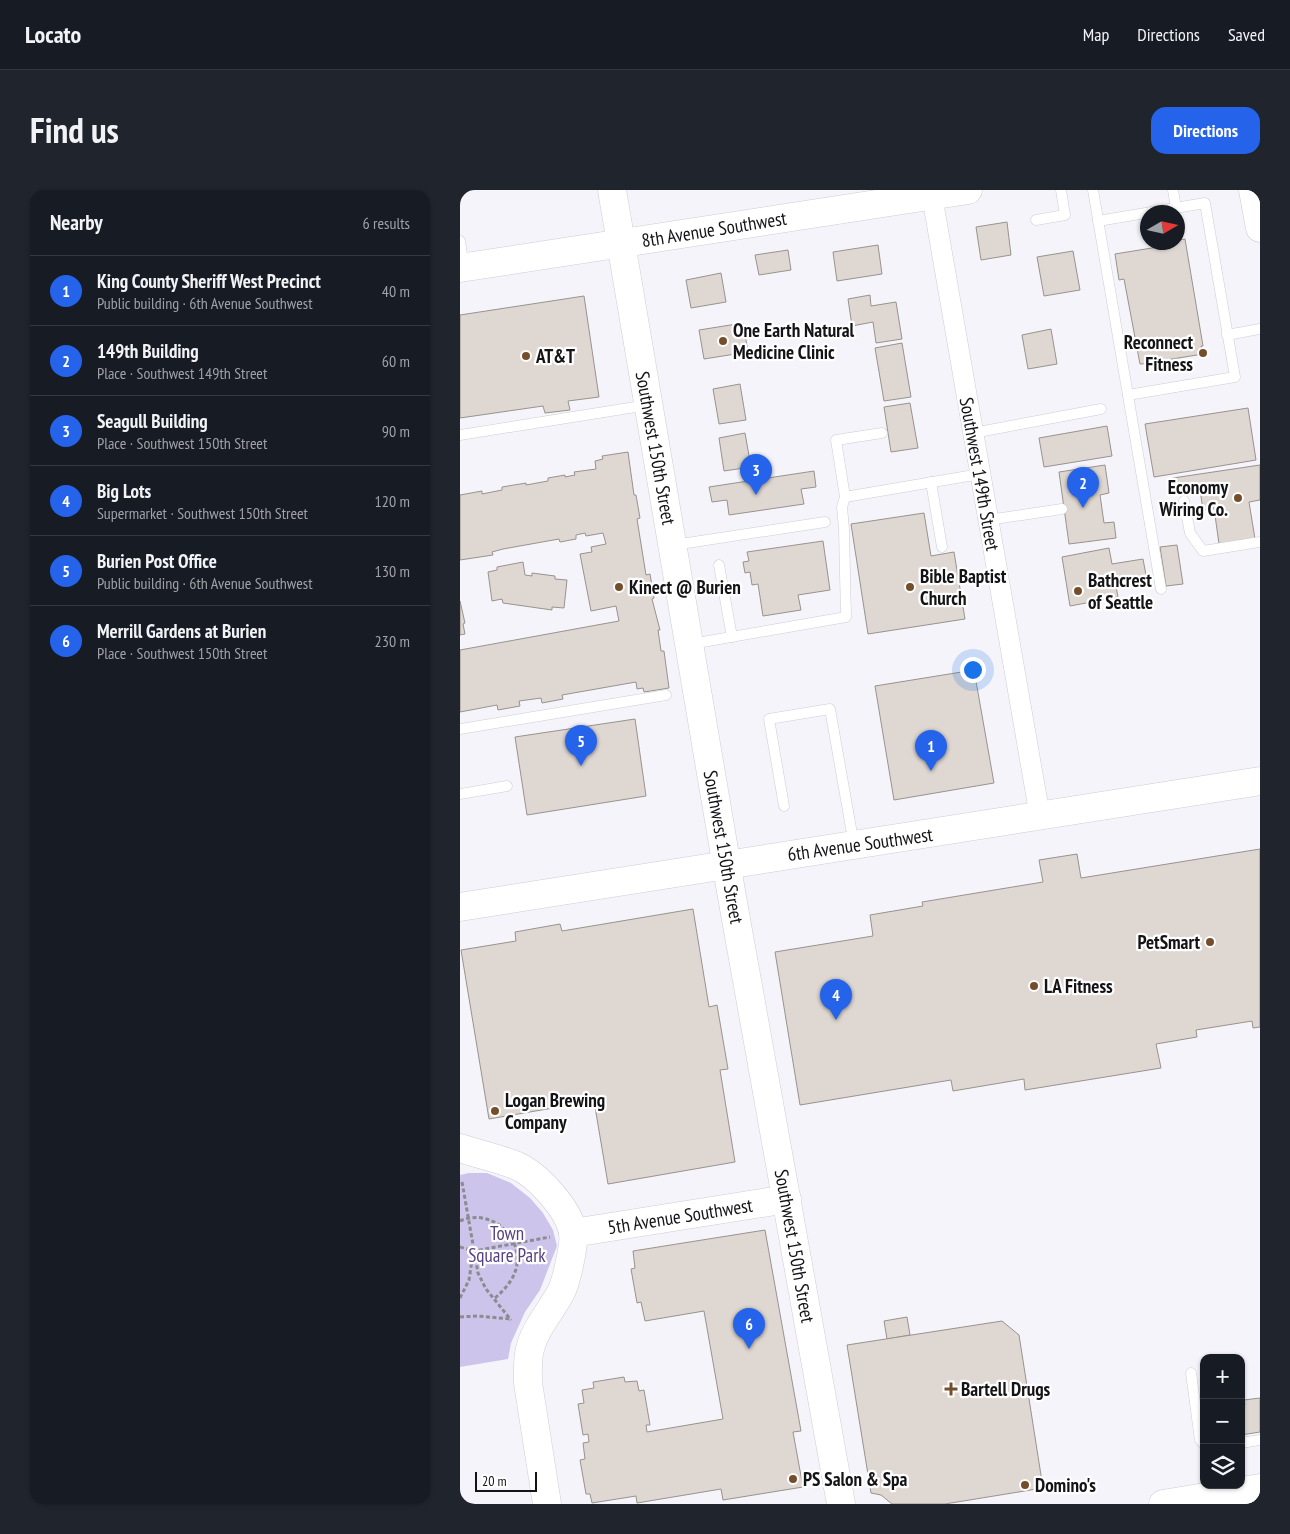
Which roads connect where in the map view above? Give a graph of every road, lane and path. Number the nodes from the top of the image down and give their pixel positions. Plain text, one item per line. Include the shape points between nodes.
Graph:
1 (612, 190) edge
2 (968, 190) edge
3 (1060, 190) edge
4 (1093, 190) edge
5 (1173, 190) edge
6 (1253, 190) edge
7 (931, 193) edge
8 (1176, 205) edge
9 (1185, 206) edge
10 (1140, 214) edge
11 (1036, 220) dead end
12 (1098, 221) junction
13 (1260, 228) edge
14 (460, 241) edge
15 (622, 243) junction
16 (462, 268) edge
17 (1260, 329) edge
18 (1227, 335) junction
19 (1128, 395) junction
20 (649, 405) junction
21 (1101, 409) dead end
22 (882, 433) dead end
23 (973, 433) junction
24 (460, 435) edge
25 (980, 474) junction
26 (932, 482) junction
27 (845, 496) junction
28 (1184, 501) dead end
29 (1062, 509) dead end
30 (988, 520) junction
31 (825, 522) dead end
32 (1260, 542) edge
33 (673, 546) junction
34 (942, 547) dead end
35 (719, 564) dead end
36 (1161, 588) dead end
37 (732, 637) junction
38 (690, 644) junction
39 (666, 695) dead end
40 (460, 729) edge
41 (1260, 781) edge
42 (507, 786) dead end
43 (460, 794) edge
44 (784, 806) dead end
45 (1040, 817) junction
46 (854, 846) junction
47 (727, 865) junction
48 (460, 907) edge
49 (460, 1148) edge
50 (462, 1182) dead end
51 (787, 1199) junction
52 (468, 1218) junction
53 (460, 1221) edge
54 (562, 1235) junction
55 (514, 1243) junction
56 (460, 1247) edge
57 (474, 1251) junction
58 (460, 1298) edge
59 (494, 1300) junction
60 (460, 1318) edge
61 (1191, 1373) dead end
62 (1200, 1440) edge
63 (1260, 1440) edge
64 (1245, 1442) edge
65 (1260, 1488) edge
66 (547, 1504) edge
67 (841, 1504) edge
68 (1163, 1504) edge

1 - 15 street, Southwest 150th Street
2 - 7 street, 8th Avenue Southwest
3 - 11 lane via 1065,215
4 - 12 lane
5 - 8 lane
6 - 13 street
7 - 15 street, 8th Avenue Southwest
7 - 23 street, Southwest 149th Street
9 - 18 lane via 1205,203
10 - 12 lane
12 - 19 lane
14 - 16 lane
15 - 16 street, 8th Avenue Southwest
15 - 20 street, Southwest 150th Street
17 - 18 lane
18 - 19 lane via 1235,376
19 - 36 lane
20 - 24 lane
20 - 33 street, Southwest 150th Street
21 - 23 lane
22 - 27 lane via 836,440
23 - 25 street, Southwest 149th Street
25 - 26 lane
25 - 30 street, Southwest 149th Street
26 - 27 lane
26 - 34 lane
27 - 37 lane via 842,507 846,617
28 - 32 lane via 1190,533 1203,551
29 - 30 lane
30 - 45 street, Southwest 149th Street
31 - 33 lane
33 - 38 street, Southwest 150th Street
35 - 37 lane
37 - 38 lane
38 - 47 street, Southwest 150th Street
39 - 40 lane
41 - 45 street, 6th Avenue Southwest
42 - 43 lane
44 - 46 lane via 769,719 830,709
45 - 46 street, 6th Avenue Southwest
46 - 47 street, 6th Avenue Southwest
47 - 48 street, 6th Avenue Southwest
47 - 51 street, Southwest 150th Street
49 - 54 street via 515,1165 531,1174 554,1196 566,1216
50 - 52 path
51 - 54 street, 5th Avenue Southwest
51 - 67 street, Southwest 150th Street
52 - 53 path
52 - 55 path via 493,1221
52 - 57 path
54 - 55 path
54 - 66 street via 570,1261 563,1290 540,1326 530,1348 527,1367
55 - 57 path
55 - 59 path via 516,1270
56 - 57 path
57 - 58 path via 469,1280
57 - 59 path via 478,1273
59 - 60 path via 511,1320 477,1316
61 - 62 lane
63 - 64 lane
65 - 68 street

